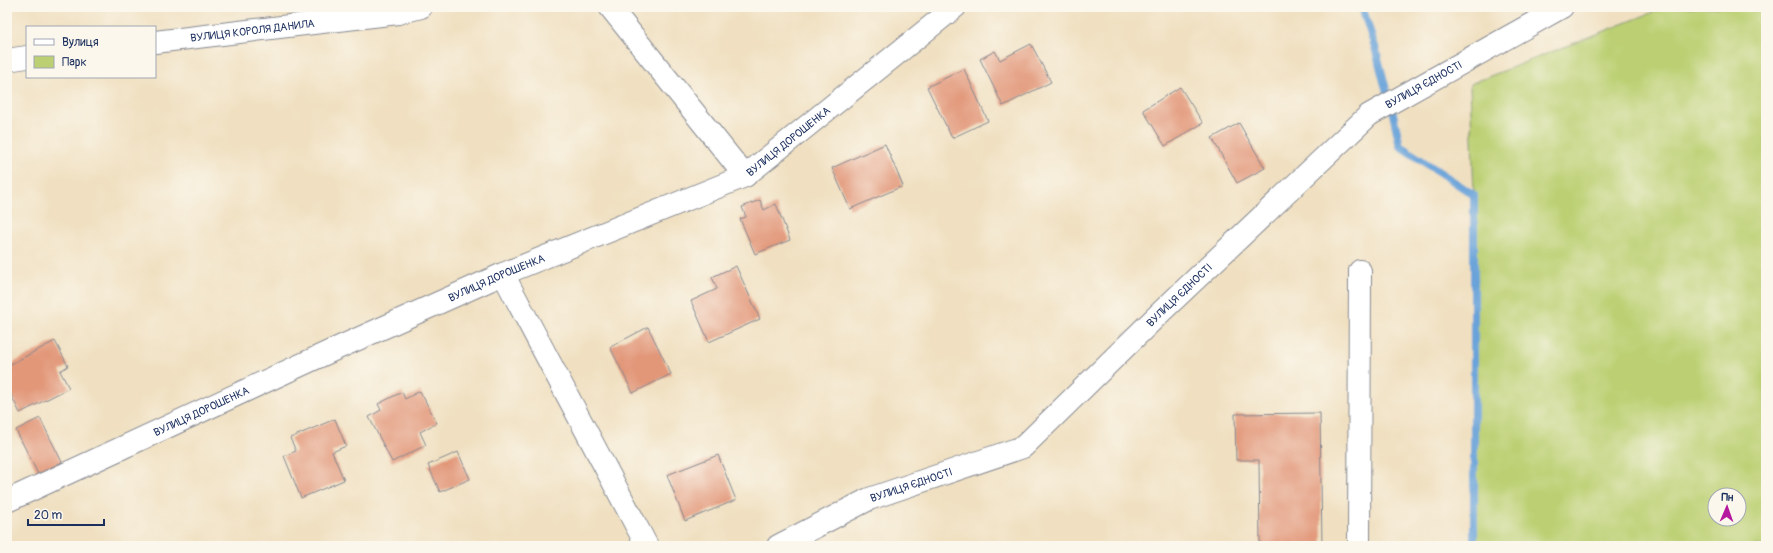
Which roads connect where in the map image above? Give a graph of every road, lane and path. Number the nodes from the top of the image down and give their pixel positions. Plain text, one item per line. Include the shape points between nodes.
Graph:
1 (421, 7) edge
2 (610, 7) edge
3 (955, 7) edge
4 (1562, 7) edge
5 (156, 42) edge
6 (26, 57) edge
7 (7, 60) edge
8 (745, 176) junction
9 (1360, 271) dead end
10 (503, 274) junction
11 (7, 501) edge
12 (647, 546) edge
13 (778, 546) edge
14 (1359, 546) edge

1 - 5 street, ВУЛИЦЯ КОРОЛЯ ДАНИЛА via 398,13
2 - 8 street
3 - 8 street, ВУЛИЦЯ ДОРОШЕНКА
4 - 13 street, ВУЛИЦЯ ЄДНОСТІ via 1369,115 1023,447 869,499
6 - 7 street
8 - 10 street, ВУЛИЦЯ ДОРОШЕНКА
9 - 14 street
10 - 11 street, ВУЛИЦЯ ДОРОШЕНКА
10 - 12 street

